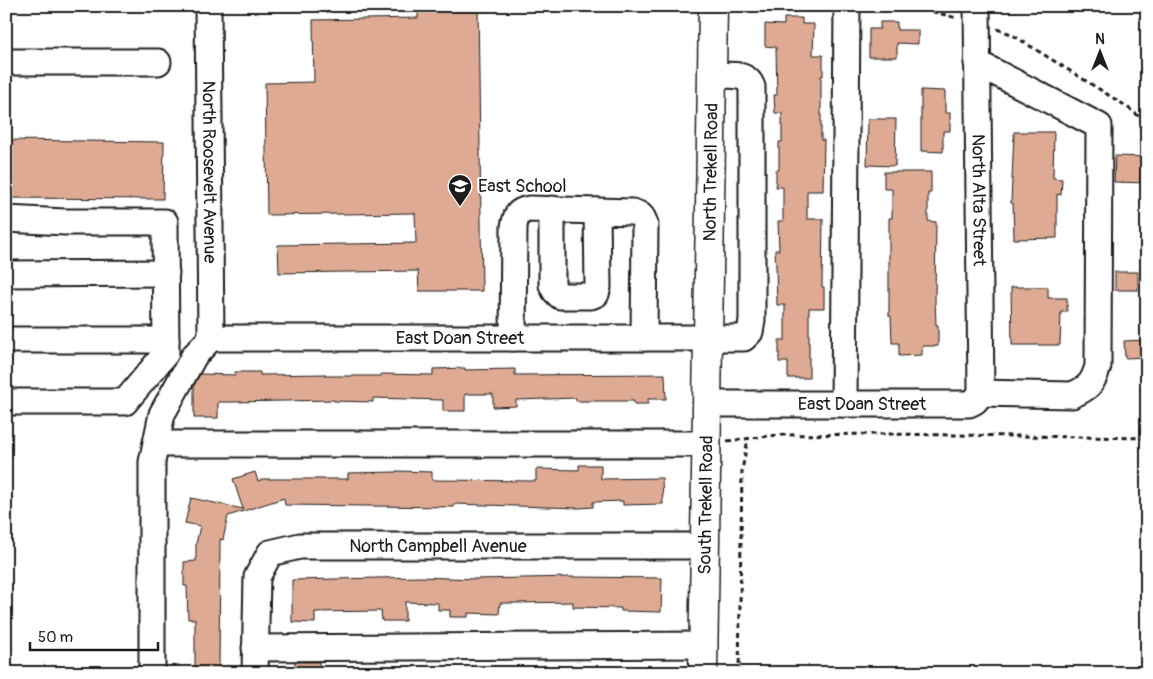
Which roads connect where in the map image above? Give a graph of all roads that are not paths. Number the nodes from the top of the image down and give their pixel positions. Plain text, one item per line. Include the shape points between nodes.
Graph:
1 (208, 6) edge
2 (713, 6) edge
3 (847, 6) edge
4 (977, 14) edge
5 (6, 62) edge
6 (158, 62) dead end
7 (978, 63) junction
8 (712, 76) junction
9 (552, 209) junction
10 (597, 211) junction
11 (6, 219) edge
12 (166, 273) junction
13 (6, 274) edge
14 (709, 337) junction
15 (210, 338) junction
16 (513, 338) junction
17 (644, 338) junction
18 (6, 340) edge
19 (166, 340) junction
20 (981, 393) junction
21 (6, 402) edge
22 (708, 404) junction
23 (844, 404) junction
24 (156, 444) junction
25 (706, 444) junction
26 (705, 546) junction
27 (704, 645) junction
28 (255, 648) junction
29 (152, 673) edge
30 (255, 673) edge
31 (703, 673) edge

1 - 15 street, North Roosevelt Avenue
2 - 8 main road, North Trekell Road
3 - 23 street
4 - 7 street, North Alta Street
5 - 6 street
7 - 20 street, North Alta Street
7 - 20 street via 1099,126 1098,366 1094,380 1084,390 1072,395
8 - 14 main road, North Trekell Road
8 - 14 street, East Doan Street via 742,76 752,87 752,320 750,332 744,338
9 - 10 street
9 - 10 street via 552,285 560,296 596,294
9 - 16 street via 519,210 516,214
10 - 17 street via 632,212 644,218
11 - 12 street via 165,222
12 - 13 street
12 - 19 street
14 - 17 street, East Doan Street
14 - 22 main road, South Trekell Road
15 - 16 street, East Doan Street
15 - 24 street via 194,356 162,414
16 - 17 street, East Doan Street
18 - 19 street
19 - 21 street via 166,353 125,402
20 - 23 street, East Doan Street via 969,404
22 - 23 street, East Doan Street
22 - 25 main road, South Trekell Road
24 - 25 street
24 - 29 street via 152,462
25 - 26 main road, South Trekell Road
26 - 27 main road, South Trekell Road
26 - 28 street, North Campbell Avenue via 300,546 270,553 257,577
27 - 28 street
27 - 31 main road, South Trekell Road
28 - 30 street, North Campbell Avenue

